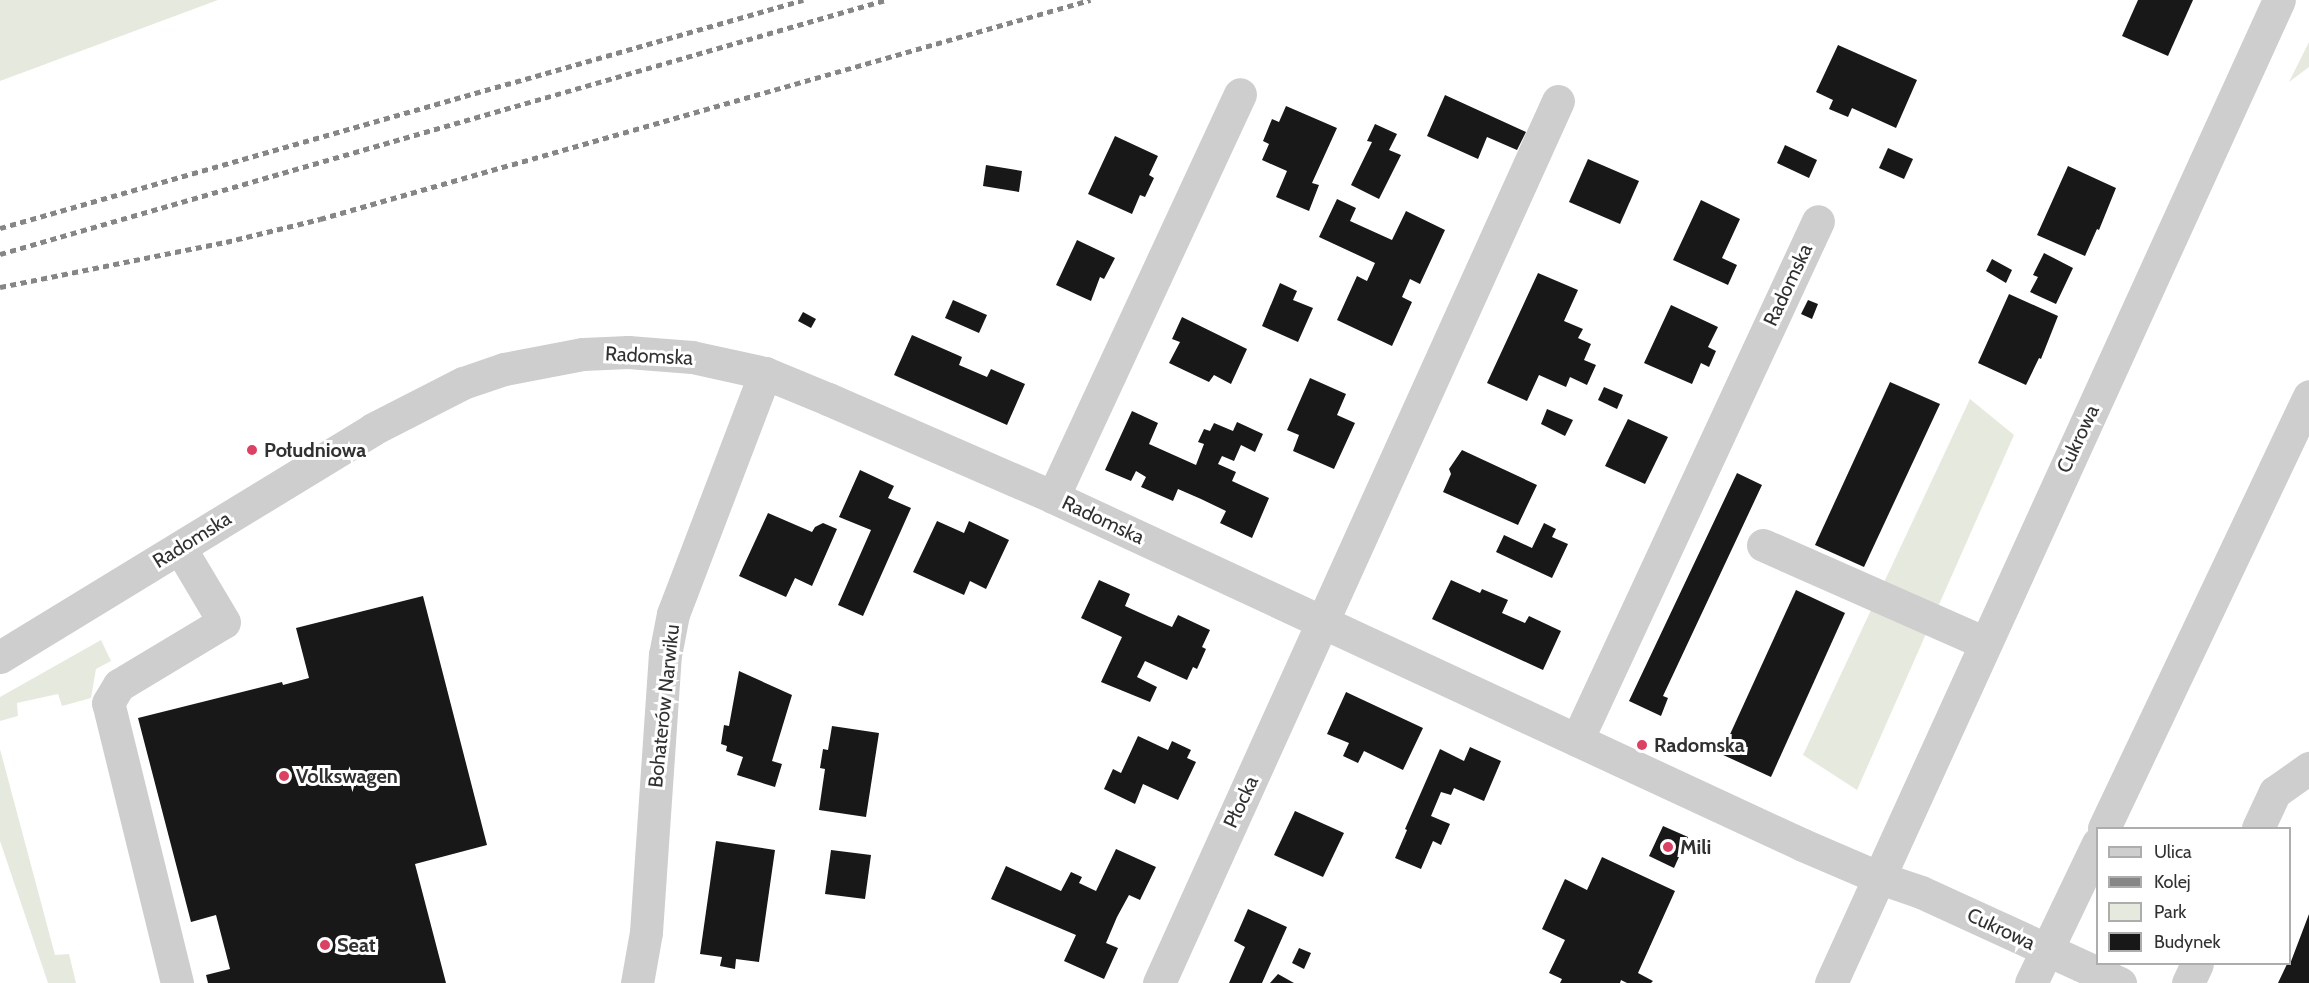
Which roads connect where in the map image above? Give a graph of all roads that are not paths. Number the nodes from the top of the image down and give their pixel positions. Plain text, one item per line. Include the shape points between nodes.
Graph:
1 (2279, 0) edge
2 (1240, 94) dead end
3 (1558, 101) dead end
4 (1818, 221) dead end
5 (765, 374) junction
6 (2309, 396) edge
7 (1053, 497) junction
8 (1763, 545) dead end
9 (180, 548) junction
10 (1323, 621) junction
11 (1986, 643) junction
12 (0, 657) edge
13 (1577, 740) junction
14 (2309, 768) edge
15 (2104, 827) edge
16 (2258, 827) edge
17 (2096, 845) edge
18 (1880, 878) junction
19 (2047, 950) junction
20 (2196, 965) edge
21 (177, 983) edge
22 (637, 983) edge
23 (1159, 983) edge
24 (1831, 983) edge
25 (2031, 983) edge
26 (2120, 983) edge
27 (2188, 983) edge

1 - 11 street, Cukrowa
2 - 7 street
3 - 10 street
4 - 13 street, Radomska
5 - 7 street, Radomska
5 - 9 street, Radomska via 692,357 628,352 583,354 504,369 416,405
5 - 22 street, Bohaterów Narwiku via 673,614 665,655 646,933
6 - 15 street
7 - 10 street, Radomska
8 - 11 street
9 - 12 street, Radomska
9 - 21 street via 224,622 119,685 108,703
10 - 13 street, Radomska
10 - 23 street, Płocka
11 - 18 street, Cukrowa
13 - 18 street, Radomska
14 - 16 street via 2275,792
17 - 19 street
18 - 19 street, Cukrowa via 1921,892
18 - 24 street, Cukrowa
19 - 25 street
19 - 26 street, Cukrowa
20 - 27 street

